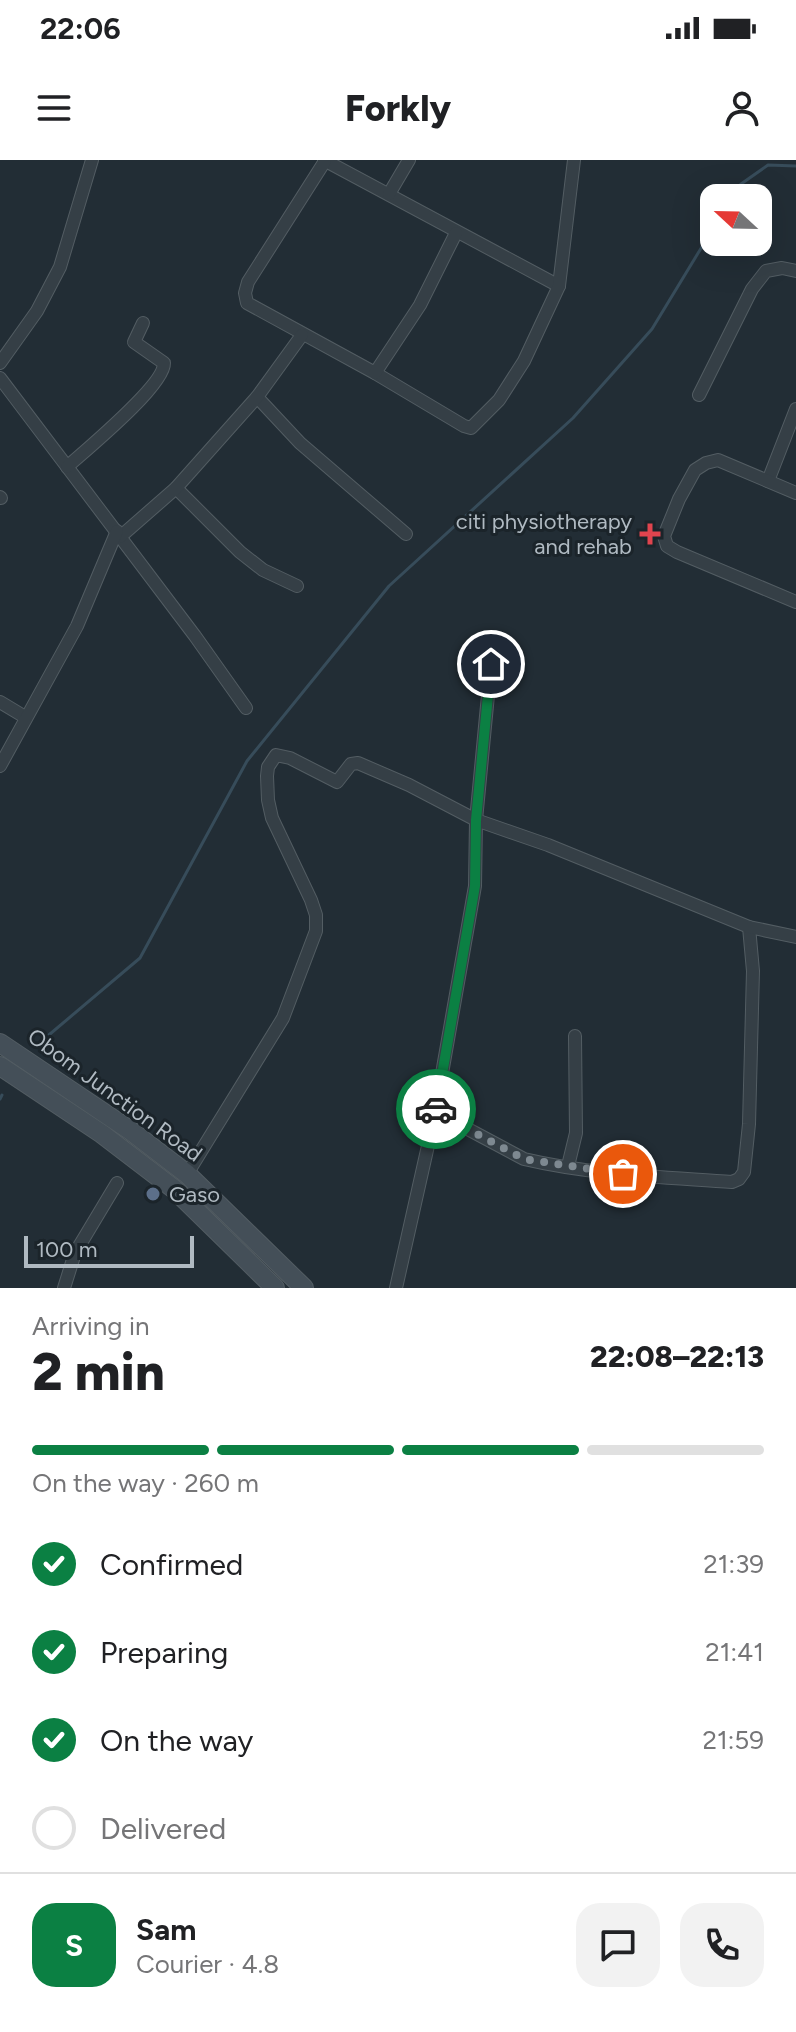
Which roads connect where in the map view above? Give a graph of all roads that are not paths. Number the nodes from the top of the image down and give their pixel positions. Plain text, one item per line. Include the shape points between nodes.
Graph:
1 (92, 160) edge
2 (325, 160) edge
3 (409, 160) edge
4 (574, 160) edge
5 (389, 194) junction
6 (456, 233) junction
7 (796, 271) edge
8 (559, 286) junction
9 (143, 323) dead end
10 (302, 335) junction
11 (0, 363) edge
12 (375, 373) junction
13 (0, 378) edge
14 (699, 395) dead end
15 (257, 397) junction
16 (796, 409) edge
17 (67, 467) junction
18 (768, 481) junction
19 (176, 488) junction
20 (796, 493) edge
21 (118, 534) junction
22 (406, 534) dead end
23 (297, 586) dead end
24 (796, 602) edge
25 (491, 664) dead end
26 (0, 702) edge
27 (246, 708) dead end
28 (25, 717) junction
29 (0, 766) edge
30 (476, 820) junction
31 (749, 927) junction
32 (796, 937) edge
33 (575, 1036) dead end
34 (0, 1043) edge
35 (0, 1066) edge
36 (434, 1119) junction
37 (568, 1166) junction
38 (187, 1174) junction
39 (117, 1183) dead end
40 (64, 1288) edge
41 (275, 1288) edge
42 (304, 1288) edge
43 (396, 1288) edge

1 - 11 street via 60,267
2 - 5 street
2 - 10 street via 245,293 247,303
3 - 5 street
4 - 8 street
5 - 6 street
6 - 8 street
6 - 12 street via 420,305
7 - 14 street via 766,271
8 - 12 street via 524,361 499,400 471,428
9 - 17 street via 134,342 164,363 164,372
10 - 12 street
10 - 15 street
13 - 17 street
15 - 19 street
15 - 22 street via 300,443
16 - 18 street
17 - 21 street
18 - 20 street
18 - 24 street via 718,460 706,463 695,470 664,536 677,552
19 - 21 street
19 - 23 street via 240,552
21 - 27 street
21 - 28 street via 77,626
25 - 30 street
26 - 28 street
28 - 29 street
30 - 31 street
30 - 36 street via 475,886
30 - 38 street via 358,763 337,782 282,755 272,759 266,787 272,818 311,900 316,931 283,1018
31 - 32 street
31 - 37 street via 749,1124 739,1179
33 - 37 street via 576,1133
34 - 38 main road, Obom Junction Road
35 - 41 main road, Obom Junction Road via 174,1189
36 - 37 street via 464,1127 524,1159
36 - 43 street
38 - 42 main road, Obom Junction Road
39 - 40 street via 75,1253

